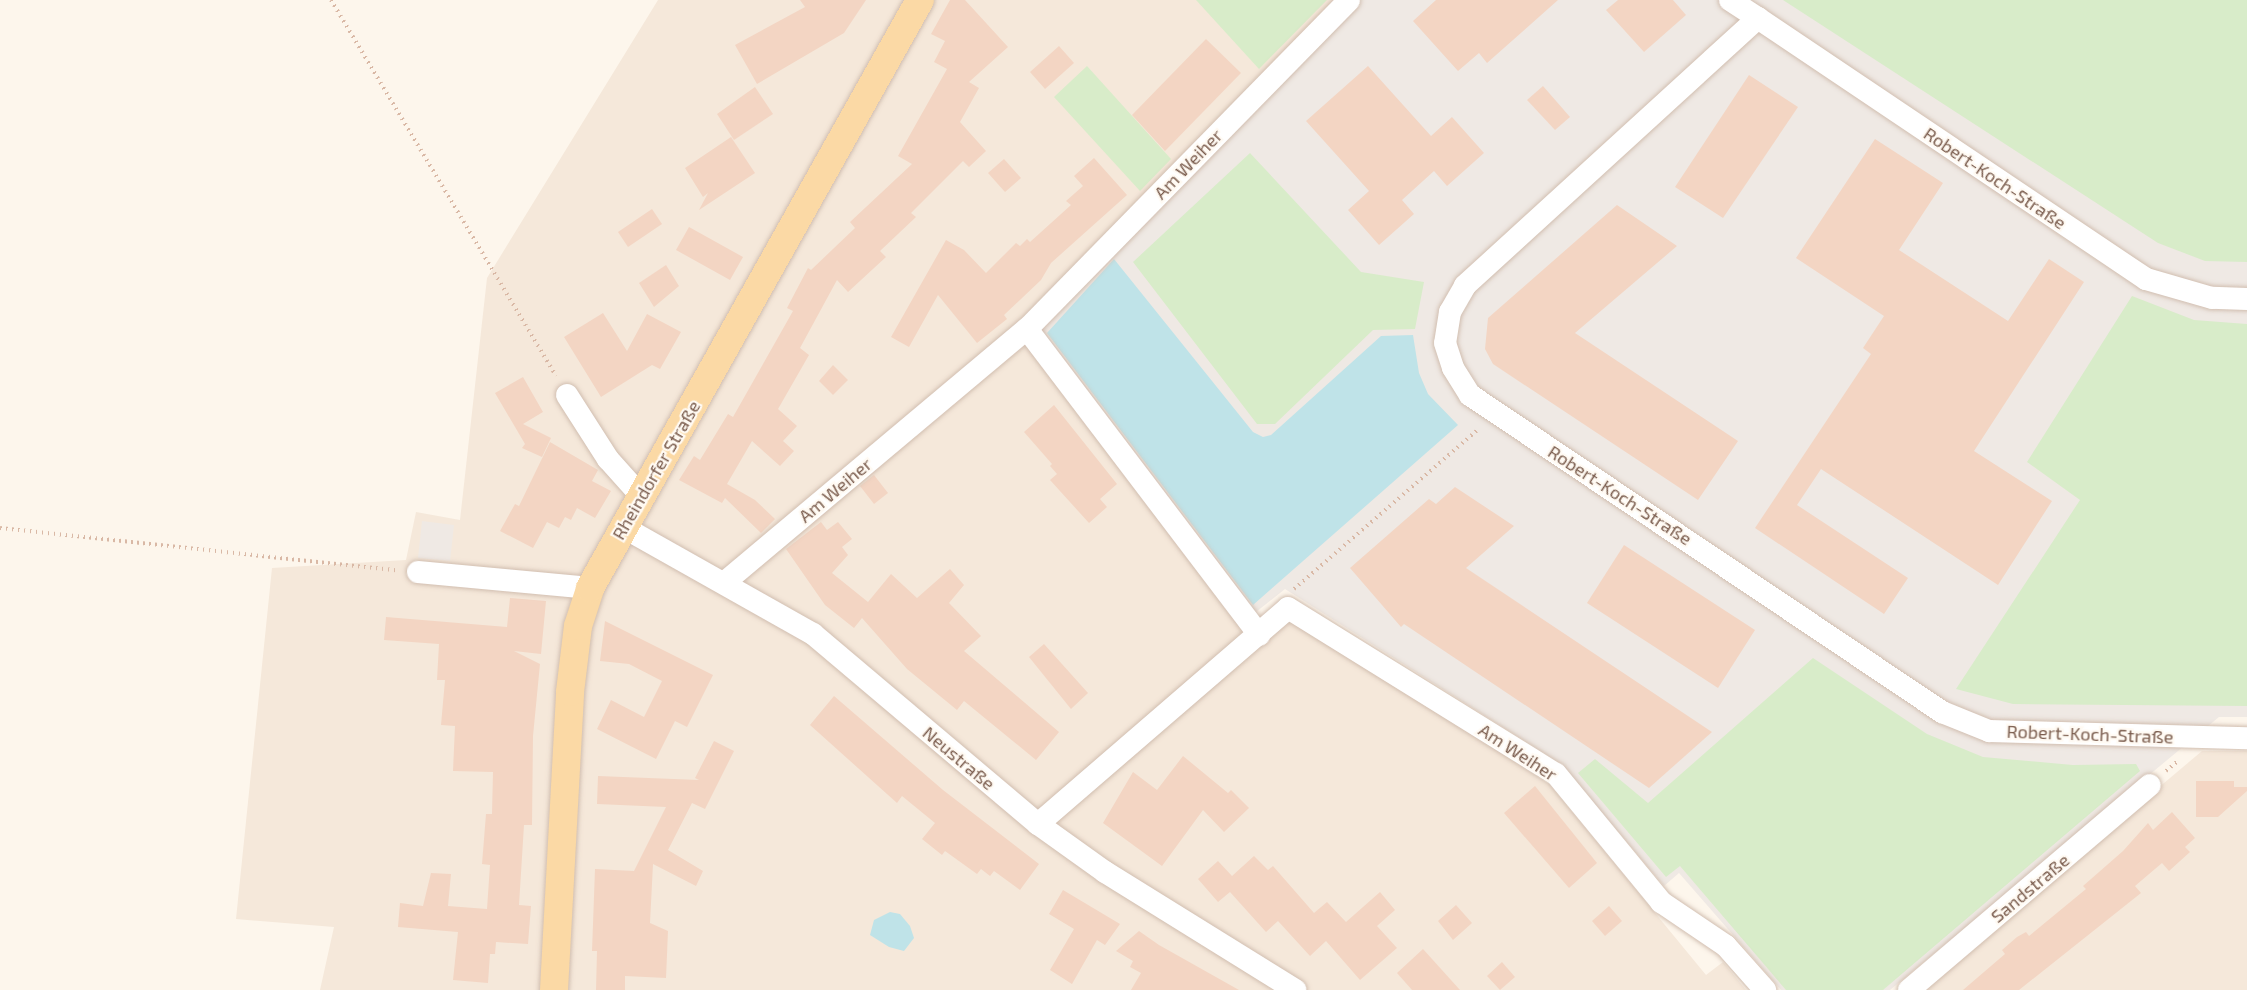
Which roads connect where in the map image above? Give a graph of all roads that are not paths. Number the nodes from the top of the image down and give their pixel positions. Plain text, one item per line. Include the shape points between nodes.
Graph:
1 (920, 0) edge
2 (1349, 0) edge
3 (1730, 0) edge
4 (1758, 18) junction
5 (2247, 299) edge
6 (1028, 329) junction
7 (567, 395) road end
8 (642, 496) junction
9 (623, 527) junction
10 (418, 572) road end
11 (725, 582) junction
12 (590, 588) junction
13 (1259, 635) junction
14 (2247, 738) edge
15 (2150, 785) dead end
16 (1038, 824) junction
17 (554, 990) edge
18 (1295, 990) edge
19 (1765, 990) edge
20 (1909, 990) edge

1 - 8 main road, Rheindorfer Straße
2 - 6 street, Am Weiher
3 - 4 street, Robert-Koch-Straße
4 - 5 street, Robert-Koch-Straße via 2146,279 2212,298
4 - 14 street, Robert-Koch-Straße via 1465,286 1450,312 1445,343 1453,368 1470,395 1942,712 1989,731
6 - 11 street, Am Weiher
6 - 13 street
7 - 8 street via 608,459
8 - 9 main road, Rheindorfer Straße
9 - 11 street, Neustraße
9 - 12 main road, Rheindorfer Straße
10 - 12 street
11 - 16 street, Neustraße via 813,634
12 - 17 main road, Rheindorfer Straße via 578,626 570,692
13 - 16 street
13 - 19 street, Am Weiher via 1288,608 1556,774 1661,902 1726,946
15 - 20 street, Sandstraße
16 - 18 street, Neustraße via 1105,872

